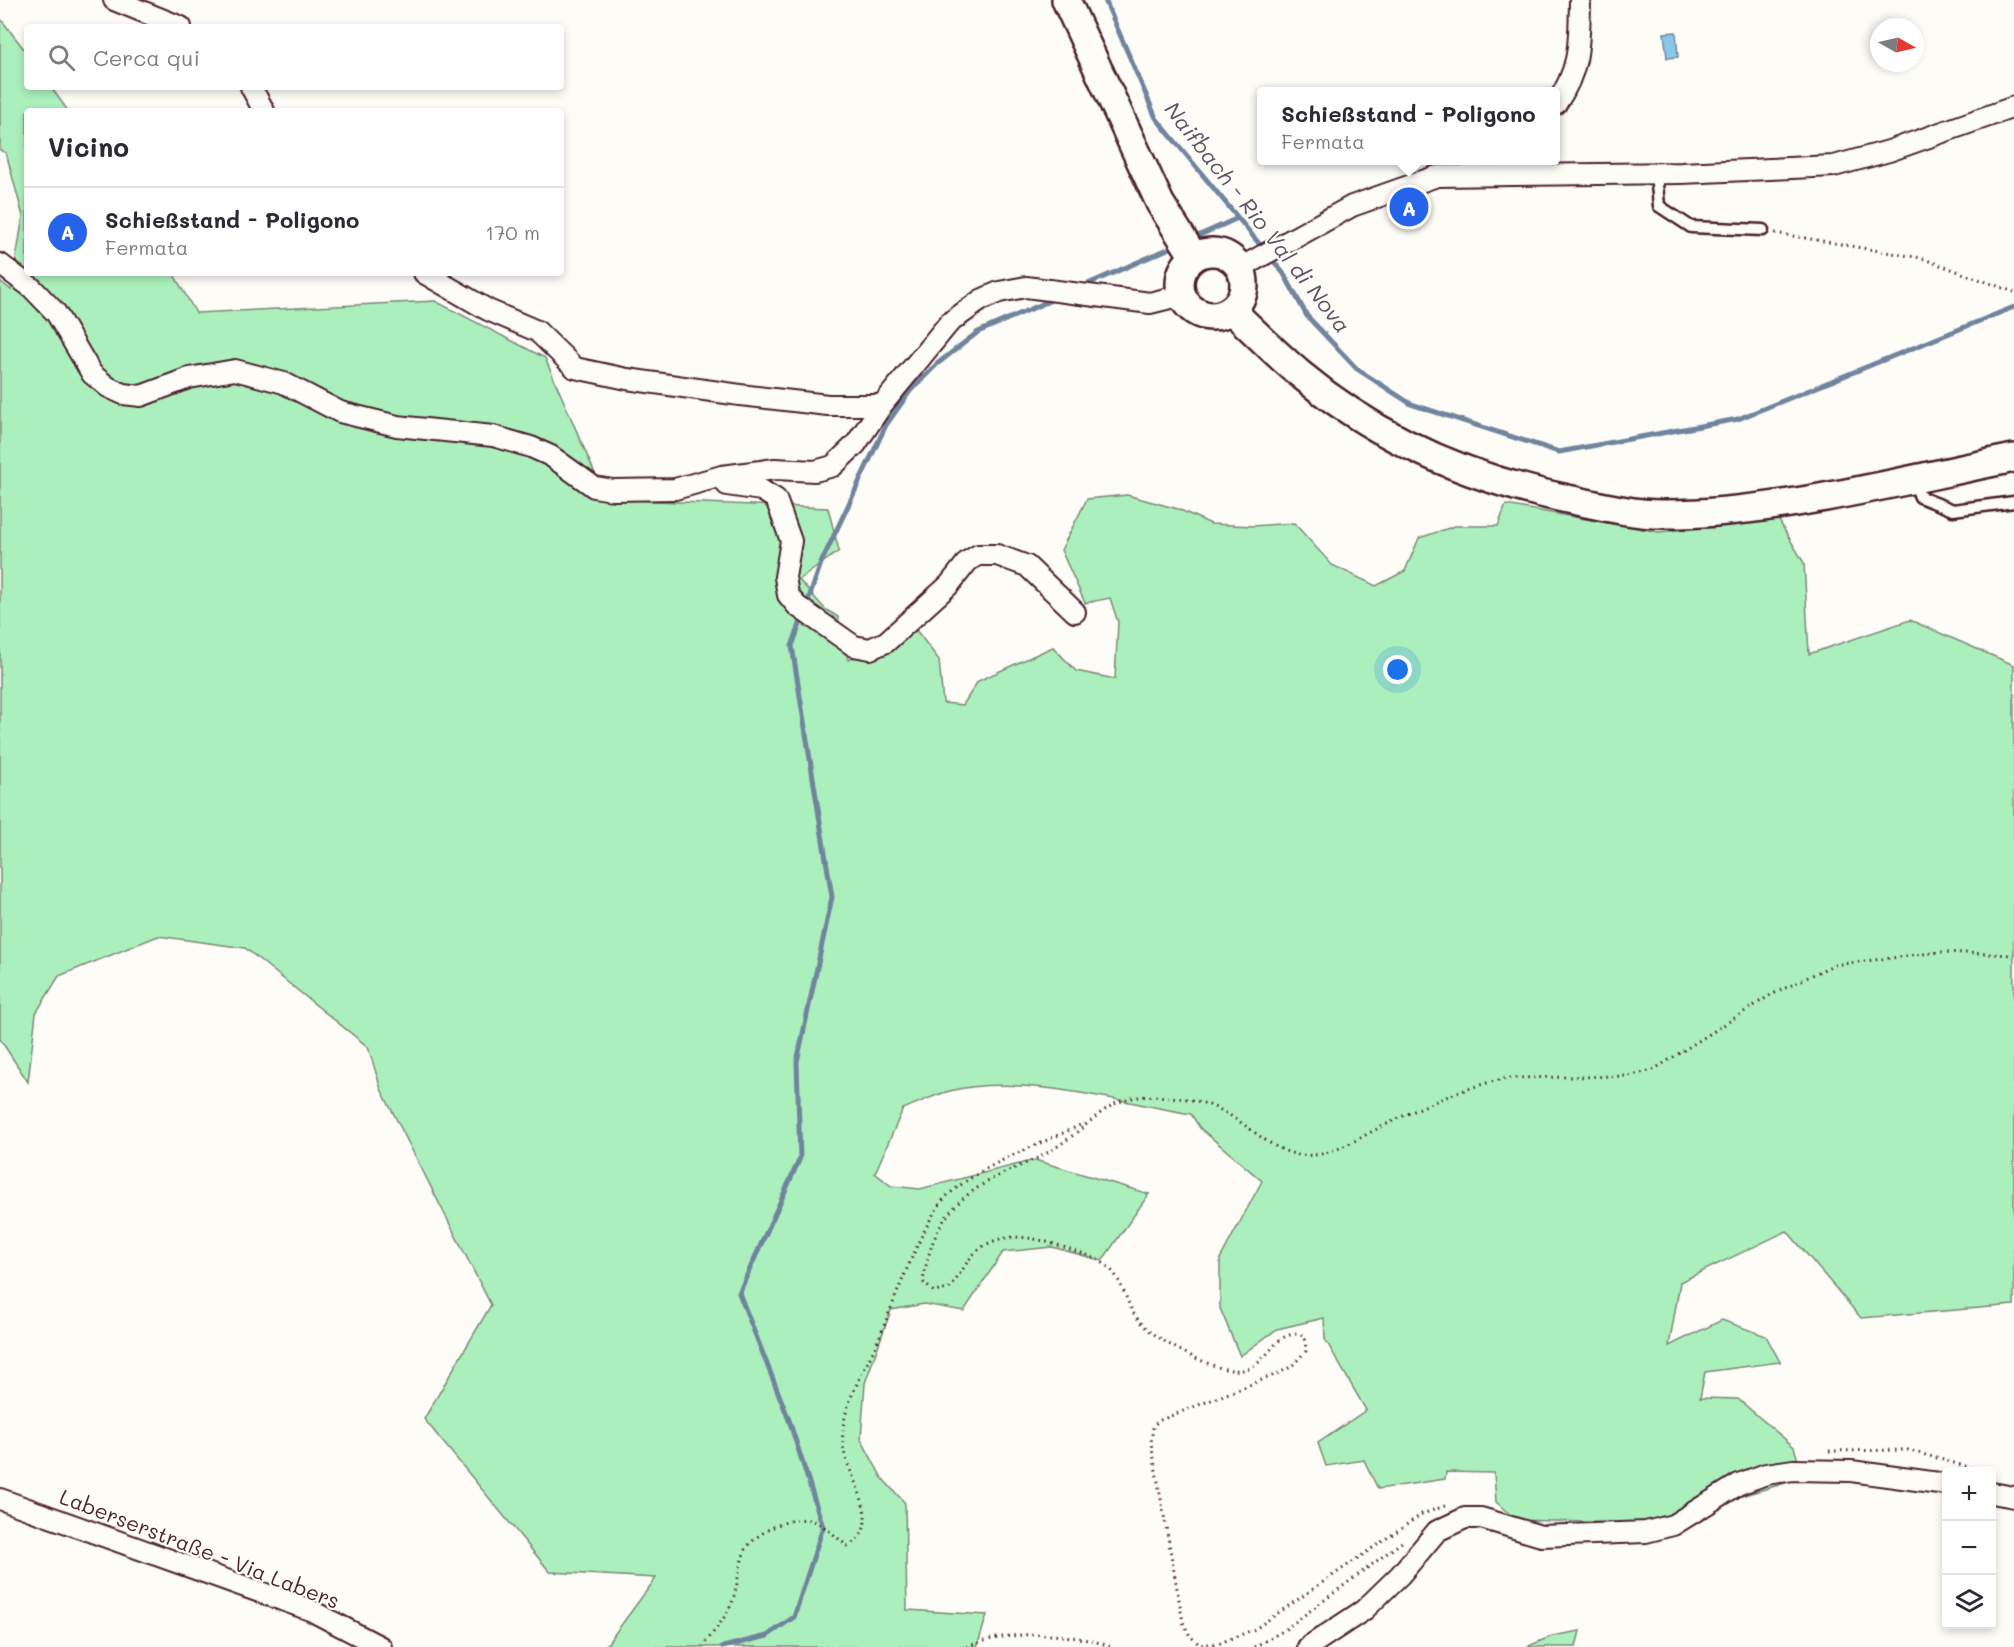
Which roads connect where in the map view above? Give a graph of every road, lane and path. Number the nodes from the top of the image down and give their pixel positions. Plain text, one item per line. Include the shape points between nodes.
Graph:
1 (114, 0) edge
2 (1066, 0) edge
3 (1580, 0) edge
4 (174, 24) edge
5 (253, 90) edge
6 (1560, 98) edge
7 (2014, 107) edge
8 (262, 108) edge
9 (1440, 168) edge
10 (1656, 173) junction
11 (1763, 230) joint
12 (1186, 246) junction
13 (0, 264) edge
14 (1249, 264) junction
15 (429, 276) edge
16 (2014, 292) edge
17 (1182, 295) junction
18 (1231, 310) junction
19 (882, 405) junction
20 (2014, 458) edge
21 (722, 476) junction
22 (1913, 478) junction
23 (2014, 502) edge
24 (1075, 612) dead end
25 (2014, 955) edge
26 (1091, 1120) junction
27 (1820, 1452) dead end
28 (1968, 1467) edge
29 (1942, 1483) edge
30 (1996, 1494) edge
31 (2014, 1497) edge
32 (0, 1499) edge
33 (1454, 1503) dead end
34 (1404, 1540) dead end
35 (381, 1647) edge
36 (702, 1647) edge
37 (967, 1647) edge
38 (1113, 1647) edge
39 (1254, 1647) edge
40 (1308, 1647) edge

1 - 4 street
2 - 12 main road via 1160,203
3 - 6 street via 1579,55
5 - 8 street
7 - 10 street via 1834,166
9 - 10 street
9 - 14 street via 1352,206
10 - 11 lane via 1659,206 1691,227
11 - 16 path via 1921,258
12 - 14 main road via 1204,253 1225,254
12 - 17 main road
13 - 21 street via 32,288 56,313 92,374 123,394 141,396 189,378 235,370 284,383 340,412 397,426 493,436 531,447 551,456 594,487 675,489
14 - 18 main road via 1242,295
15 - 19 street via 488,310 537,331 575,368 740,395 828,405
17 - 18 main road via 1202,314
17 - 19 street via 1150,303 1026,287 999,292 949,323
18 - 22 main road via 1300,374 1345,408 1407,445 1464,471 1524,491 1660,514 1724,511
19 - 21 street via 856,444 833,466 815,471 775,469
20 - 22 main road
21 - 24 street via 727,485 760,490 776,499 791,541 785,577 788,595 854,646 870,649 886,642 978,555 998,555 1027,566
22 - 23 lane via 1920,497 1953,510
25 - 26 path via 1940,952 1833,965 1769,996 1653,1070 1627,1076 1508,1078 1490,1082 1460,1090 1339,1149 1314,1155 1290,1154 1219,1109 1180,1098 1132,1096
26 - 33 path via 1047,1154 964,1197 928,1248 923,1282 934,1292 950,1289 975,1253 991,1242 1012,1237 1034,1238 1097,1258 1118,1278 1132,1312 1145,1327 1218,1367 1246,1370 1258,1365 1286,1336 1300,1334 1305,1339 1306,1351 1291,1367 1178,1411 1153,1427 1151,1443 1183,1622 1195,1642 1220,1643 1256,1629 1422,1514
26 - 36 path via 1030,1146 971,1178 946,1197 896,1294 846,1410 841,1435 864,1511 865,1531 847,1546 809,1520 796,1520 758,1537 746,1550 730,1608
27 - 28 path via 1908,1450
29 - 40 street via 1851,1471 1775,1473 1739,1484 1673,1525 1646,1532 1541,1536 1481,1518 1465,1518 1437,1531 1364,1610
30 - 31 street
32 - 35 street, Laberserstraße - Via Labers via 310,1610
34 - 39 path via 1283,1631
37 - 38 path via 986,1639 1044,1636 1096,1641

